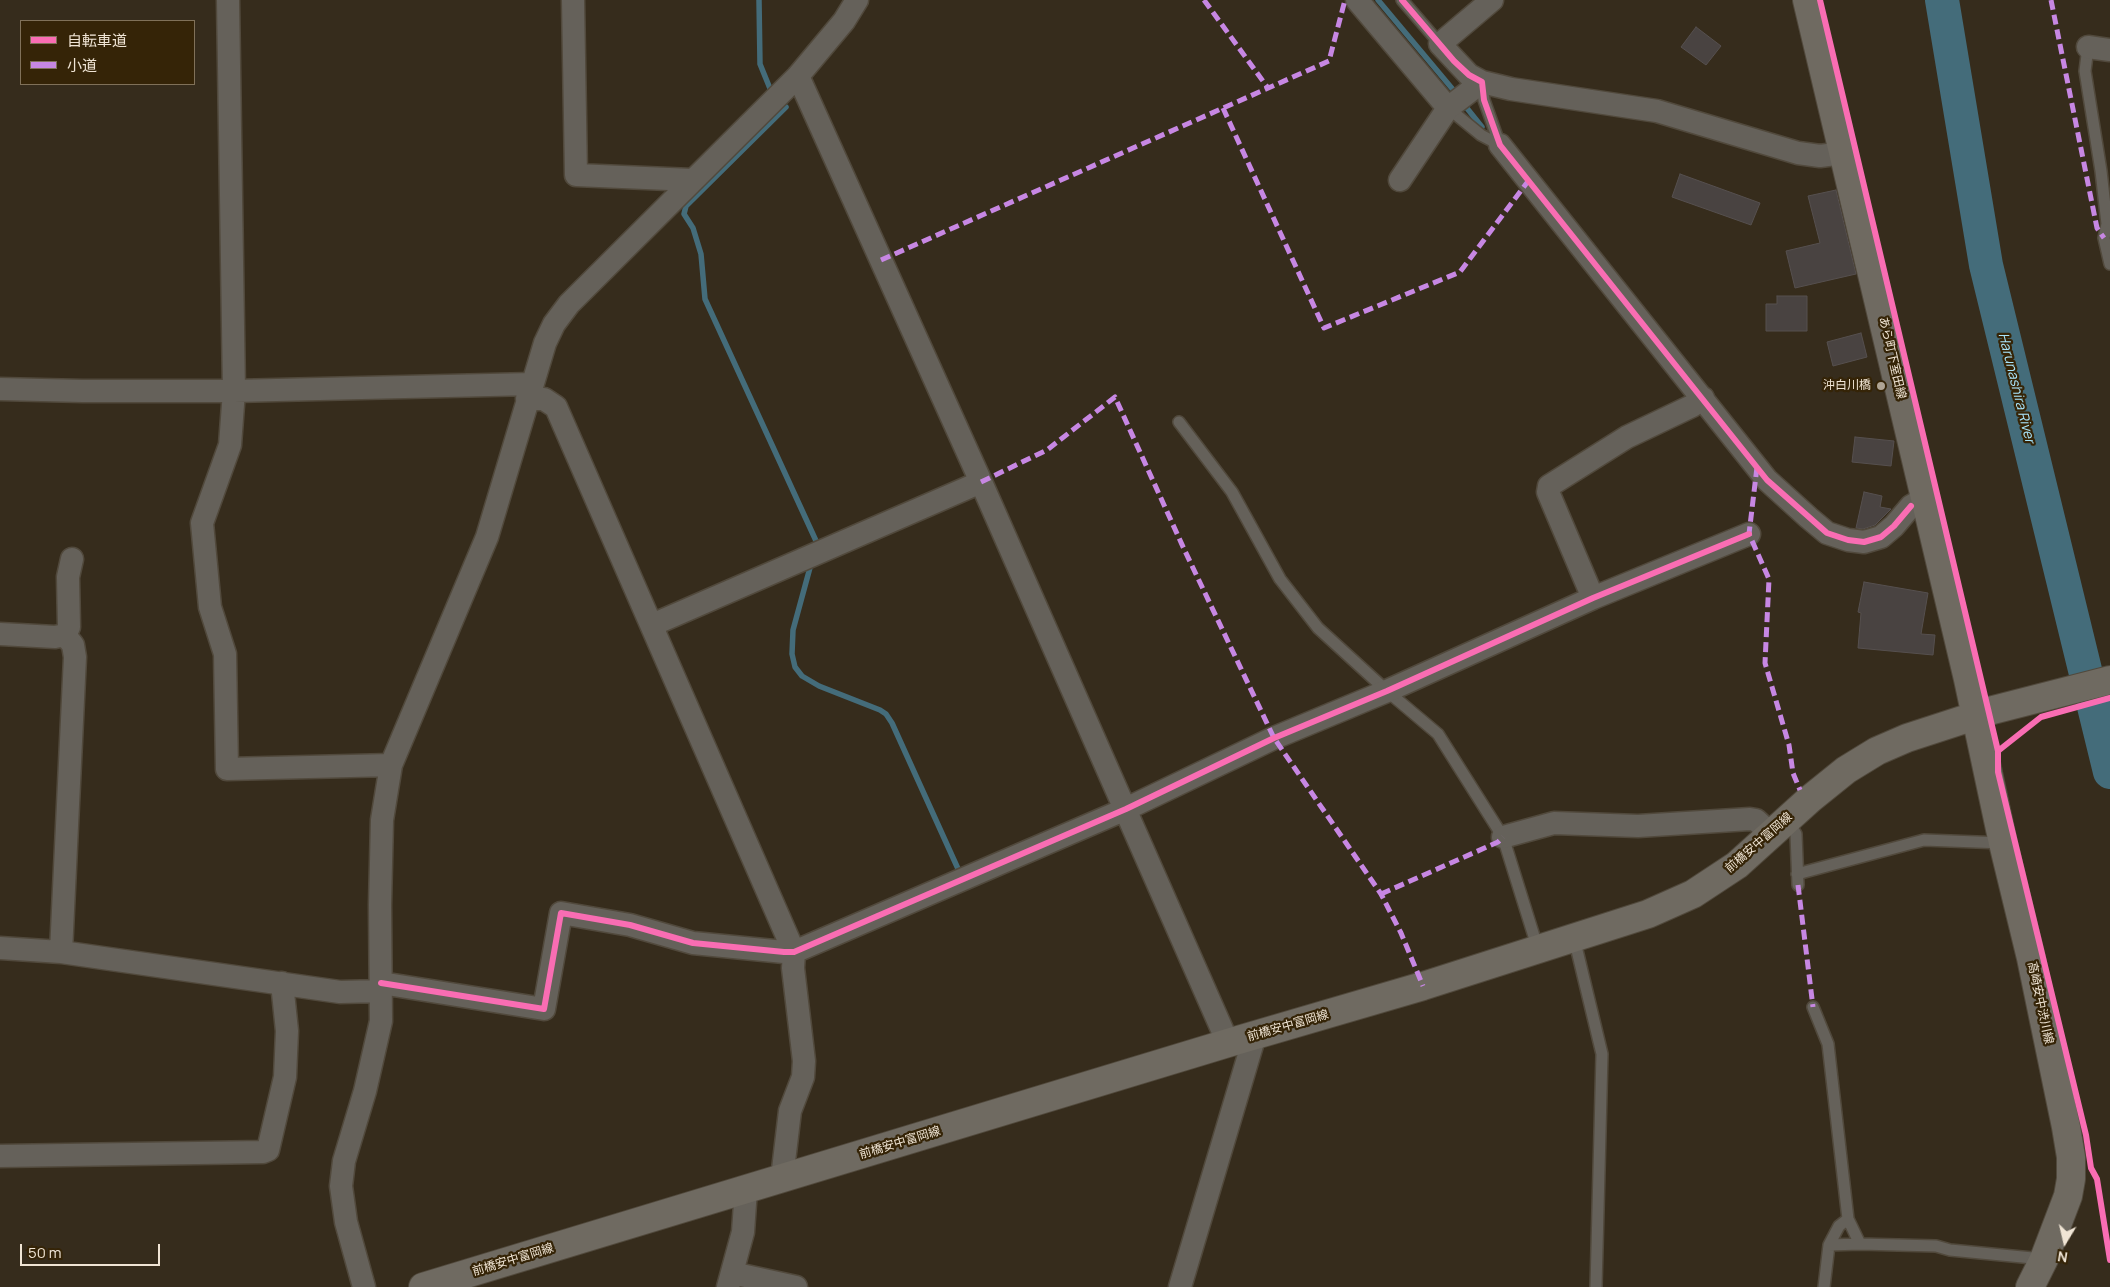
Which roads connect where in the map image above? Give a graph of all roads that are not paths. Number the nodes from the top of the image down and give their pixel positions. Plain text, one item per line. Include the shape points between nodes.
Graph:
1 (228, 0) edge
2 (573, 0) edge
3 (857, 0) edge
4 (1357, 0) edge
5 (1402, 0) edge
6 (1492, 0) edge
7 (1807, 0) edge
8 (1440, 44) junction
9 (2088, 47) joint
10 (2110, 50) edge
11 (798, 76) junction
12 (1482, 82) junction
13 (1448, 108) junction
14 (1500, 144) junction
15 (1843, 153) junction
16 (692, 180) junction
17 (1400, 180) dead end
18 (2110, 264) edge
19 (0, 388) edge
20 (234, 391) junction
21 (529, 392) junction
22 (1703, 398) junction
23 (1179, 422) dead end
24 (981, 482) junction
25 (1925, 498) junction
26 (1750, 534) dead end
27 (72, 559) dead end
28 (1593, 598) junction
29 (652, 625) junction
30 (0, 634) edge
31 (65, 635) junction
32 (2110, 680) edge
33 (1387, 691) junction
34 (1984, 713) junction
35 (391, 765) junction
36 (1126, 808) junction
37 (1779, 826) junction
38 (1502, 837) junction
39 (2003, 844) junction
40 (1574, 938) junction
41 (0, 948) edge
42 (1538, 949) junction
43 (61, 952) junction
44 (794, 952) junction
45 (282, 983) junction
46 (381, 987) junction
47 (1813, 1007) dead end
48 (1255, 1035) junction
49 (1228, 1043) junction
50 (0, 1156) edge
51 (782, 1178) junction
52 (746, 1189) junction
53 (1848, 1219) junction
54 (1860, 1244) junction
55 (1829, 1245) junction
56 (2044, 1259) junction
57 (730, 1280) edge
58 (364, 1287) edge
59 (423, 1287) edge
60 (796, 1287) edge
61 (1180, 1287) edge
62 (1596, 1287) edge
63 (1824, 1287) edge
64 (2030, 1287) edge

1 - 20 street
2 - 16 street via 576,175
3 - 11 street via 844,21
4 - 13 street
5 - 8 lane
6 - 8 street
7 - 15 main road, あら町下室田線
8 - 12 street via 1469,75
9 - 10 street
9 - 18 lane via 2085,71 2101,171 2107,224 2104,238
11 - 16 street
11 - 24 street
12 - 13 street
12 - 14 lane via 1484,100
12 - 15 street via 1657,111 1798,152 1820,156
13 - 14 lane via 1481,135
13 - 17 street
14 - 22 street
15 - 25 main road, あら町下室田線
16 - 21 street via 569,304 544,343
19 - 20 street
20 - 21 street
20 - 35 street via 230,445 202,523 210,607 225,654 226,769
21 - 29 street via 556,407
21 - 35 street via 487,537
22 - 25 street via 1767,480 1827,533 1864,542 1881,537 1911,506
22 - 28 street via 1627,437 1550,486 1548,492
23 - 33 lane via 1232,492 1280,579 1318,628
24 - 29 street
24 - 36 street
25 - 34 main road, あら町下室田線
26 - 28 street
27 - 31 street via 68,577 69,626
28 - 33 street
29 - 44 street
30 - 31 street
31 - 43 street via 73,646 75,657
32 - 34 main road, 前橋安中富岡線
33 - 36 street via 1274,738
33 - 38 lane via 1438,734
34 - 37 main road, 前橋安中富岡線 via 1877,751 1846,770
34 - 39 main road, 高崎安中渋川線
35 - 46 street via 382,820
36 - 44 street
36 - 49 street
37 - 38 street via 1750,819 1638,826 1554,823
37 - 39 lane via 1796,834 1797,879 1924,840
37 - 40 main road, 前橋安中富岡線 via 1737,865 1693,894 1648,914
38 - 42 lane
39 - 56 main road, 高崎安中渋川線 via 2031,958 2070,1157 2068,1196
40 - 42 main road, 前橋安中富岡線
40 - 62 lane via 1602,1054
41 - 43 street
42 - 48 main road, 前橋安中富岡線
43 - 45 street
44 - 46 street via 694,943 630,925 561,914 544,1009
44 - 51 street via 804,1061 803,1077 790,1111
45 - 46 street via 340,992
45 - 50 street via 287,1032 285,1077 268,1150
46 - 58 street via 381,1021 344,1161 341,1186 346,1222
47 - 53 lane via 1828,1044
48 - 49 main road, 前橋安中富岡線
48 - 61 street
49 - 51 main road, 前橋安中富岡線
51 - 52 main road, 前橋安中富岡線
52 - 57 street via 743,1232
52 - 59 main road, 前橋安中富岡線
53 - 54 lane
53 - 55 lane
54 - 55 lane
54 - 56 lane via 1936,1246
55 - 63 lane
56 - 64 main road, 高崎安中渋川線
57 - 60 street

